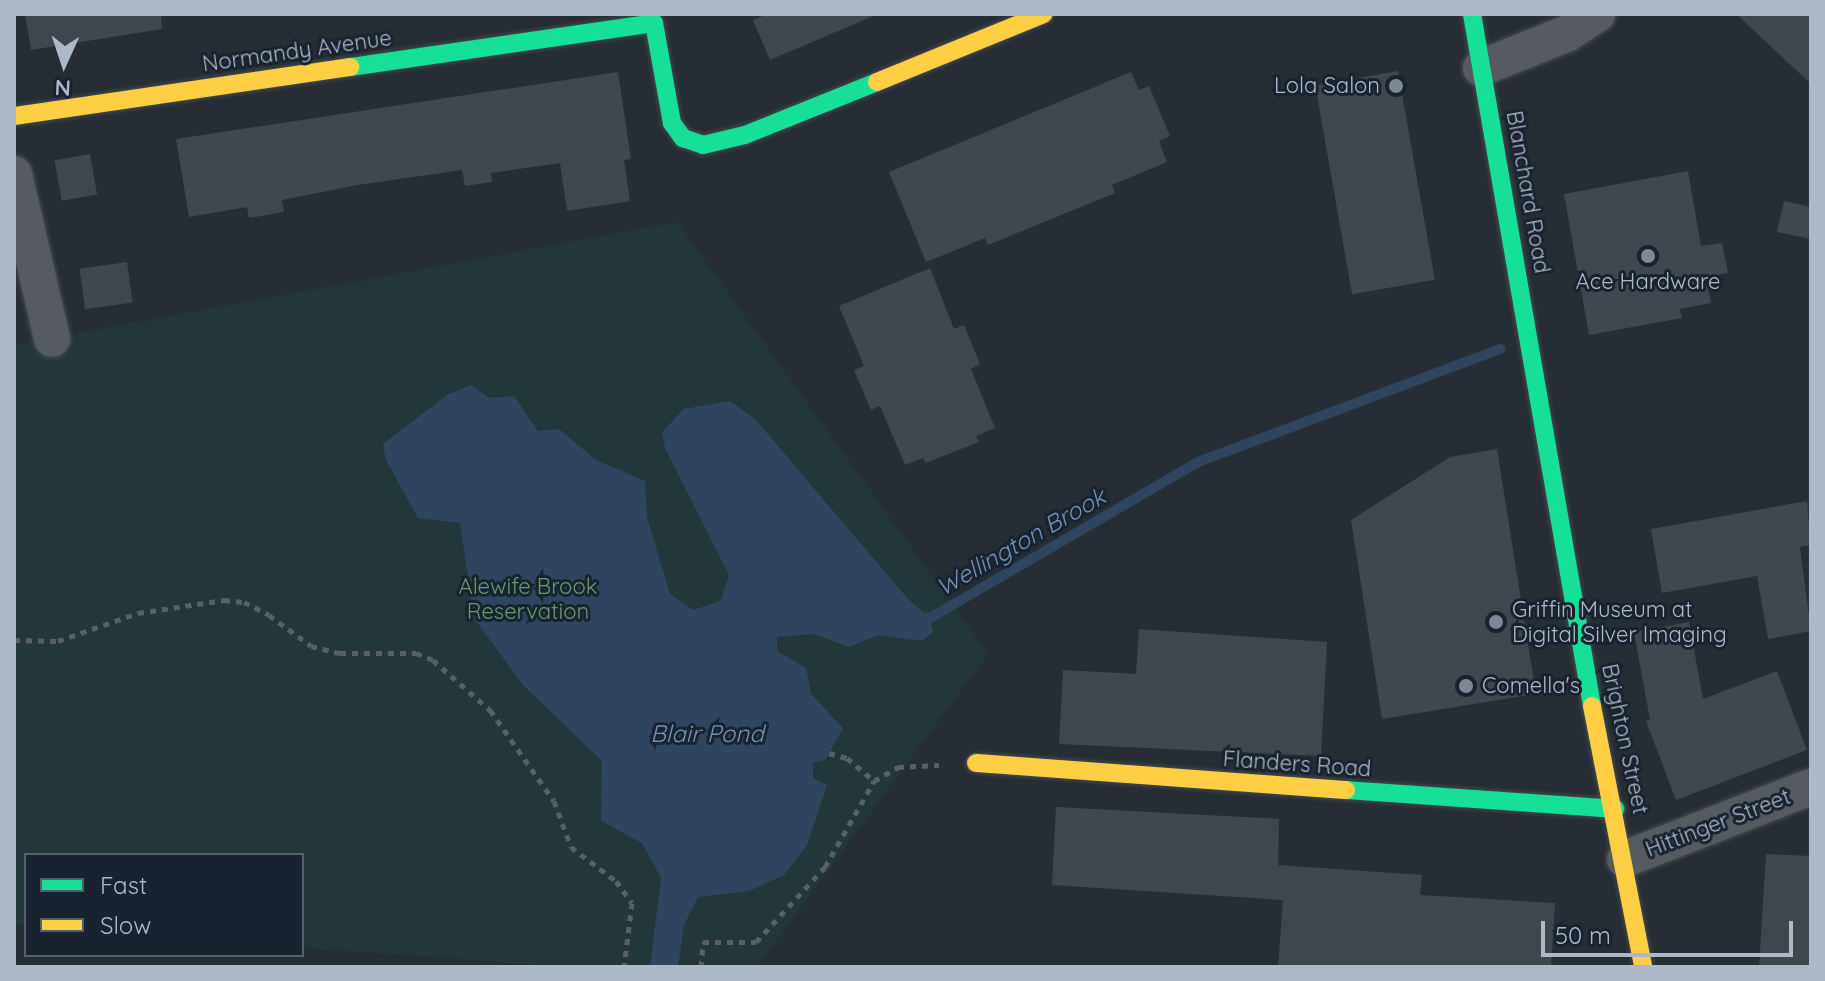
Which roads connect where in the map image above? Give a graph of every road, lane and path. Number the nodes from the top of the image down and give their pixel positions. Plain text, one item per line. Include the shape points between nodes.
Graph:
1 (1044, 14) edge
2 (1472, 14) edge
3 (1597, 14) edge
4 (653, 18) edge
5 (1481, 68) junction
6 (14, 116) edge
7 (14, 174) edge
8 (52, 339) dead end
9 (1536, 378) joint
10 (14, 640) edge
11 (829, 753) dead end
12 (976, 763) joint
13 (874, 781) junction
14 (1811, 787) edge
15 (1615, 809) junction
16 (1625, 859) junction
17 (624, 967) edge
18 (701, 967) edge
19 (1643, 967) edge

1 - 4 street, Normandy Avenue via 745,135 703,145 683,138 672,123
2 - 5 street, Blanchard Road
3 - 5 street via 1568,33
4 - 6 street, Normandy Avenue
5 - 9 street, Blanchard Road
7 - 8 street
9 - 15 street, Brighton Street via 1574,614
10 - 17 path via 58,641 138,613 224,600 244,602 269,615 311,646 340,653 416,653 433,660 490,710 554,801 571,847 616,881 632,903
11 - 13 path via 847,758
12 - 13 path via 898,767
12 - 15 street, Flanders Road
13 - 18 path via 816,878 756,942 703,942
14 - 16 street, Hittinger Street
15 - 16 street, Brighton Street
16 - 19 street, Brighton Street

